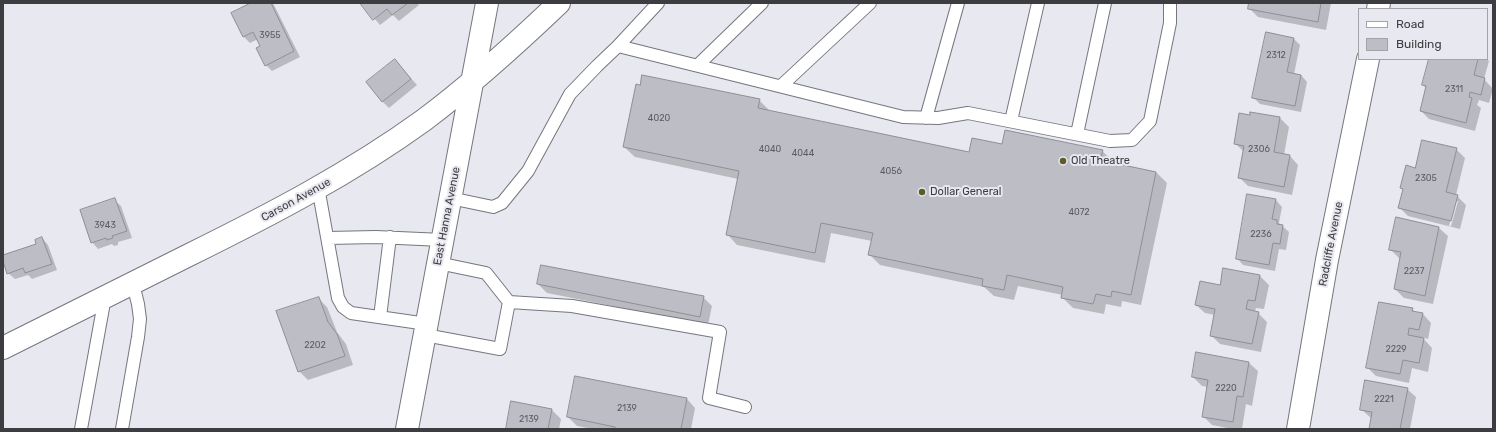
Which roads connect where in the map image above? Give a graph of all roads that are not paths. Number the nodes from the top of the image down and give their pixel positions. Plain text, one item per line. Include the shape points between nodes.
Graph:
1 (487, 3) edge
2 (559, 3) edge
3 (658, 3) edge
4 (762, 3) edge
5 (870, 3) edge
6 (958, 3) edge
7 (1038, 3) edge
8 (1105, 3) edge
9 (1170, 3) edge
10 (618, 46) junction
11 (1368, 60) edge
12 (698, 65) junction
13 (472, 81) junction
14 (781, 86) junction
15 (926, 118) junction
16 (1011, 121) junction
17 (1078, 134) junction
18 (318, 187) junction
19 (450, 198) junction
20 (328, 238) junction
21 (390, 238) junction
22 (443, 240) junction
23 (438, 263) junction
24 (133, 284) junction
25 (105, 297) junction
26 (509, 302) junction
27 (380, 317) junction
28 (426, 330) junction
29 (3, 348) edge
30 (745, 407) dead end
31 (81, 429) edge
32 (122, 429) edge
33 (407, 429) edge
34 (1298, 429) edge

1 - 13 main road, East Hanna Avenue
2 - 13 main road, Carson Avenue
3 - 10 lane
4 - 12 lane
5 - 14 lane
6 - 15 lane
7 - 16 lane
8 - 17 lane
9 - 17 lane via 1170,24 1150,121 1132,140 1110,141
10 - 12 lane
10 - 19 lane via 570,94 528,171 502,204 493,207
11 - 34 main road, Radcliffe Avenue via 1327,260
12 - 14 lane
13 - 18 main road, Carson Avenue via 424,120
13 - 19 main road, East Hanna Avenue
14 - 15 lane via 903,117
15 - 16 lane via 968,112
16 - 17 lane
18 - 20 lane
18 - 24 main road, Carson Avenue via 250,225
19 - 22 main road, East Hanna Avenue
20 - 21 lane
20 - 27 lane via 338,298 343,307 351,313
21 - 22 lane
21 - 27 lane
22 - 23 main road, East Hanna Avenue
23 - 26 lane via 486,273
23 - 28 main road, East Hanna Avenue
24 - 25 main road, Carson Avenue
24 - 32 lane via 140,319
25 - 29 main road, Carson Avenue
25 - 31 lane
26 - 28 lane via 500,349
26 - 30 lane via 572,306 720,332 709,398
27 - 28 lane
28 - 33 main road, East Hanna Avenue

